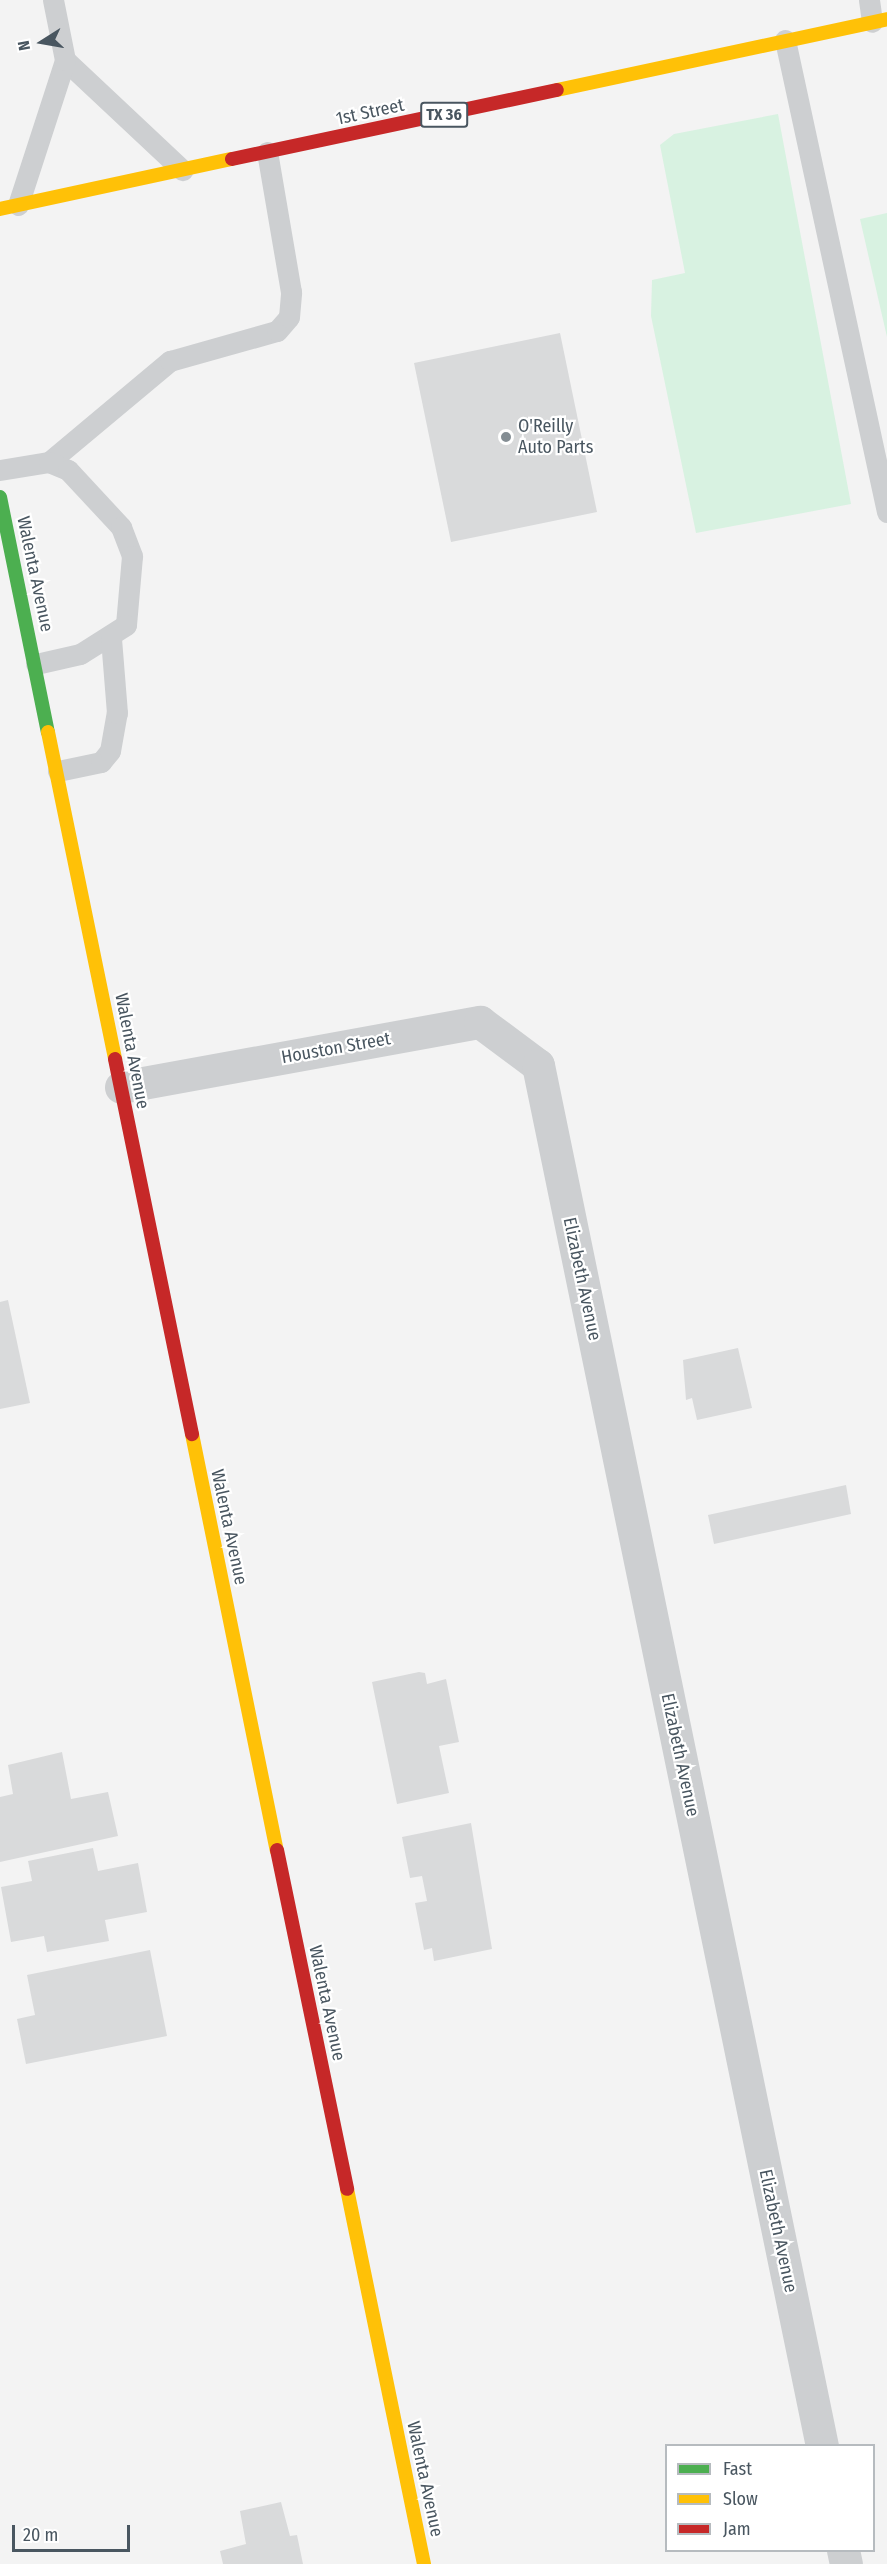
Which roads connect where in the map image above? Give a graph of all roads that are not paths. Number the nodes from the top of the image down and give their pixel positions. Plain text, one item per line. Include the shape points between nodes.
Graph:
1 (53, 0) edge
2 (869, 0) edge
3 (879, 20) edge
4 (785, 40) junction
5 (65, 60) junction
6 (267, 152) junction
7 (182, 170) junction
8 (9, 207) edge
9 (49, 462) junction
10 (0, 470) edge
11 (0, 498) edge
12 (887, 512) edge
13 (111, 638) junction
14 (36, 664) junction
15 (58, 771) junction
16 (538, 1065) joint
17 (121, 1087) junction
18 (822, 2444) edge
19 (424, 2564) edge

1 - 5 lane
2 - 3 lane
3 - 4 street, 1st Street / TX 36
4 - 6 street, 1st Street / TX 36
4 - 12 lane
5 - 7 lane
5 - 8 lane
6 - 7 street, 1st Street / TX 36
6 - 9 lane via 291,292 289,317 277,331 170,361
7 - 8 street, 1st Street / TX 36
9 - 10 lane
9 - 13 lane via 68,470 96,497 121,527 132,556 126,625
11 - 14 street, Walenta Avenue
13 - 14 lane via 80,654
13 - 15 lane via 117,713 110,751 100,762
14 - 15 street, Walenta Avenue
15 - 17 street, Walenta Avenue
16 - 17 street, Houston Street via 480,1022
16 - 18 street, Elizabeth Avenue
17 - 19 street, Walenta Avenue

